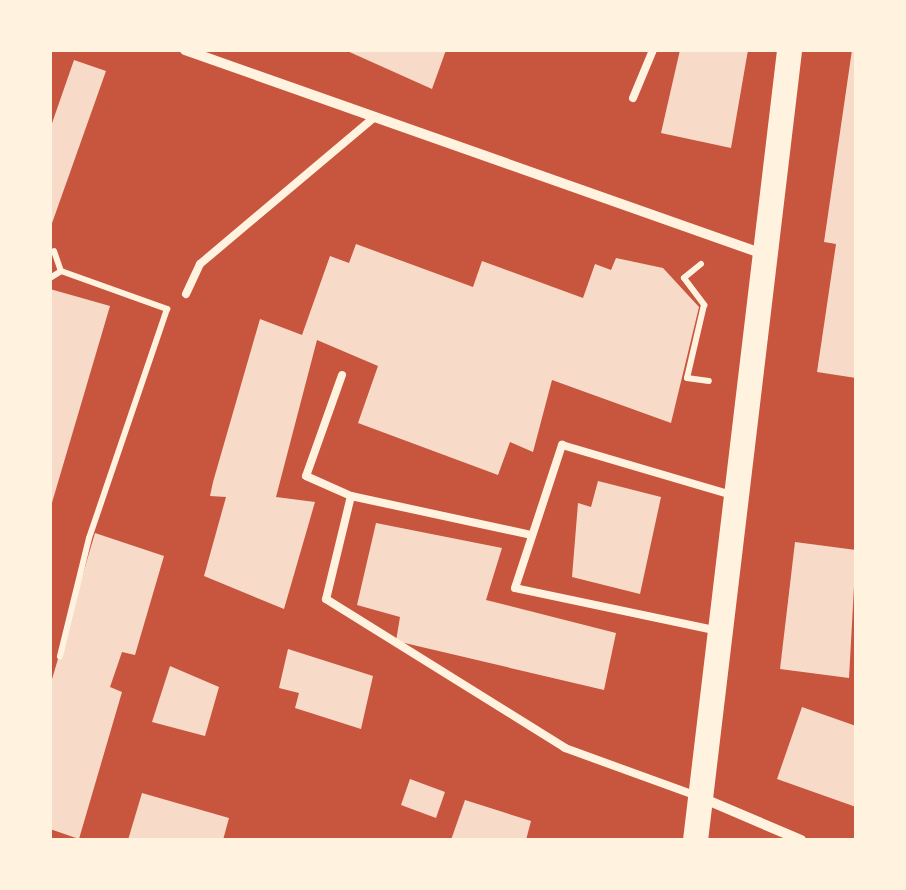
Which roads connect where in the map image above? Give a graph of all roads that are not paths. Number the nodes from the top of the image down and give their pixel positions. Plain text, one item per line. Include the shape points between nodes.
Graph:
1 (185, 50) edge
2 (653, 50) edge
3 (790, 50) edge
4 (634, 98) dead end
5 (372, 119) junction
6 (767, 255) junction
7 (186, 294) dead end
8 (342, 375) dead end
9 (351, 496) junction
10 (736, 496) junction
11 (531, 535) junction
12 (720, 632) junction
13 (700, 797) junction
14 (696, 840) edge
15 (800, 840) edge

1 - 5 street
2 - 4 lane
3 - 6 main road
5 - 6 street
5 - 7 lane via 200,264
6 - 10 main road
8 - 9 lane via 306,476
9 - 11 lane
9 - 13 lane via 326,599 564,748
10 - 11 lane via 562,445
10 - 12 main road
11 - 12 lane via 515,588
12 - 13 main road
13 - 14 main road
13 - 15 street

